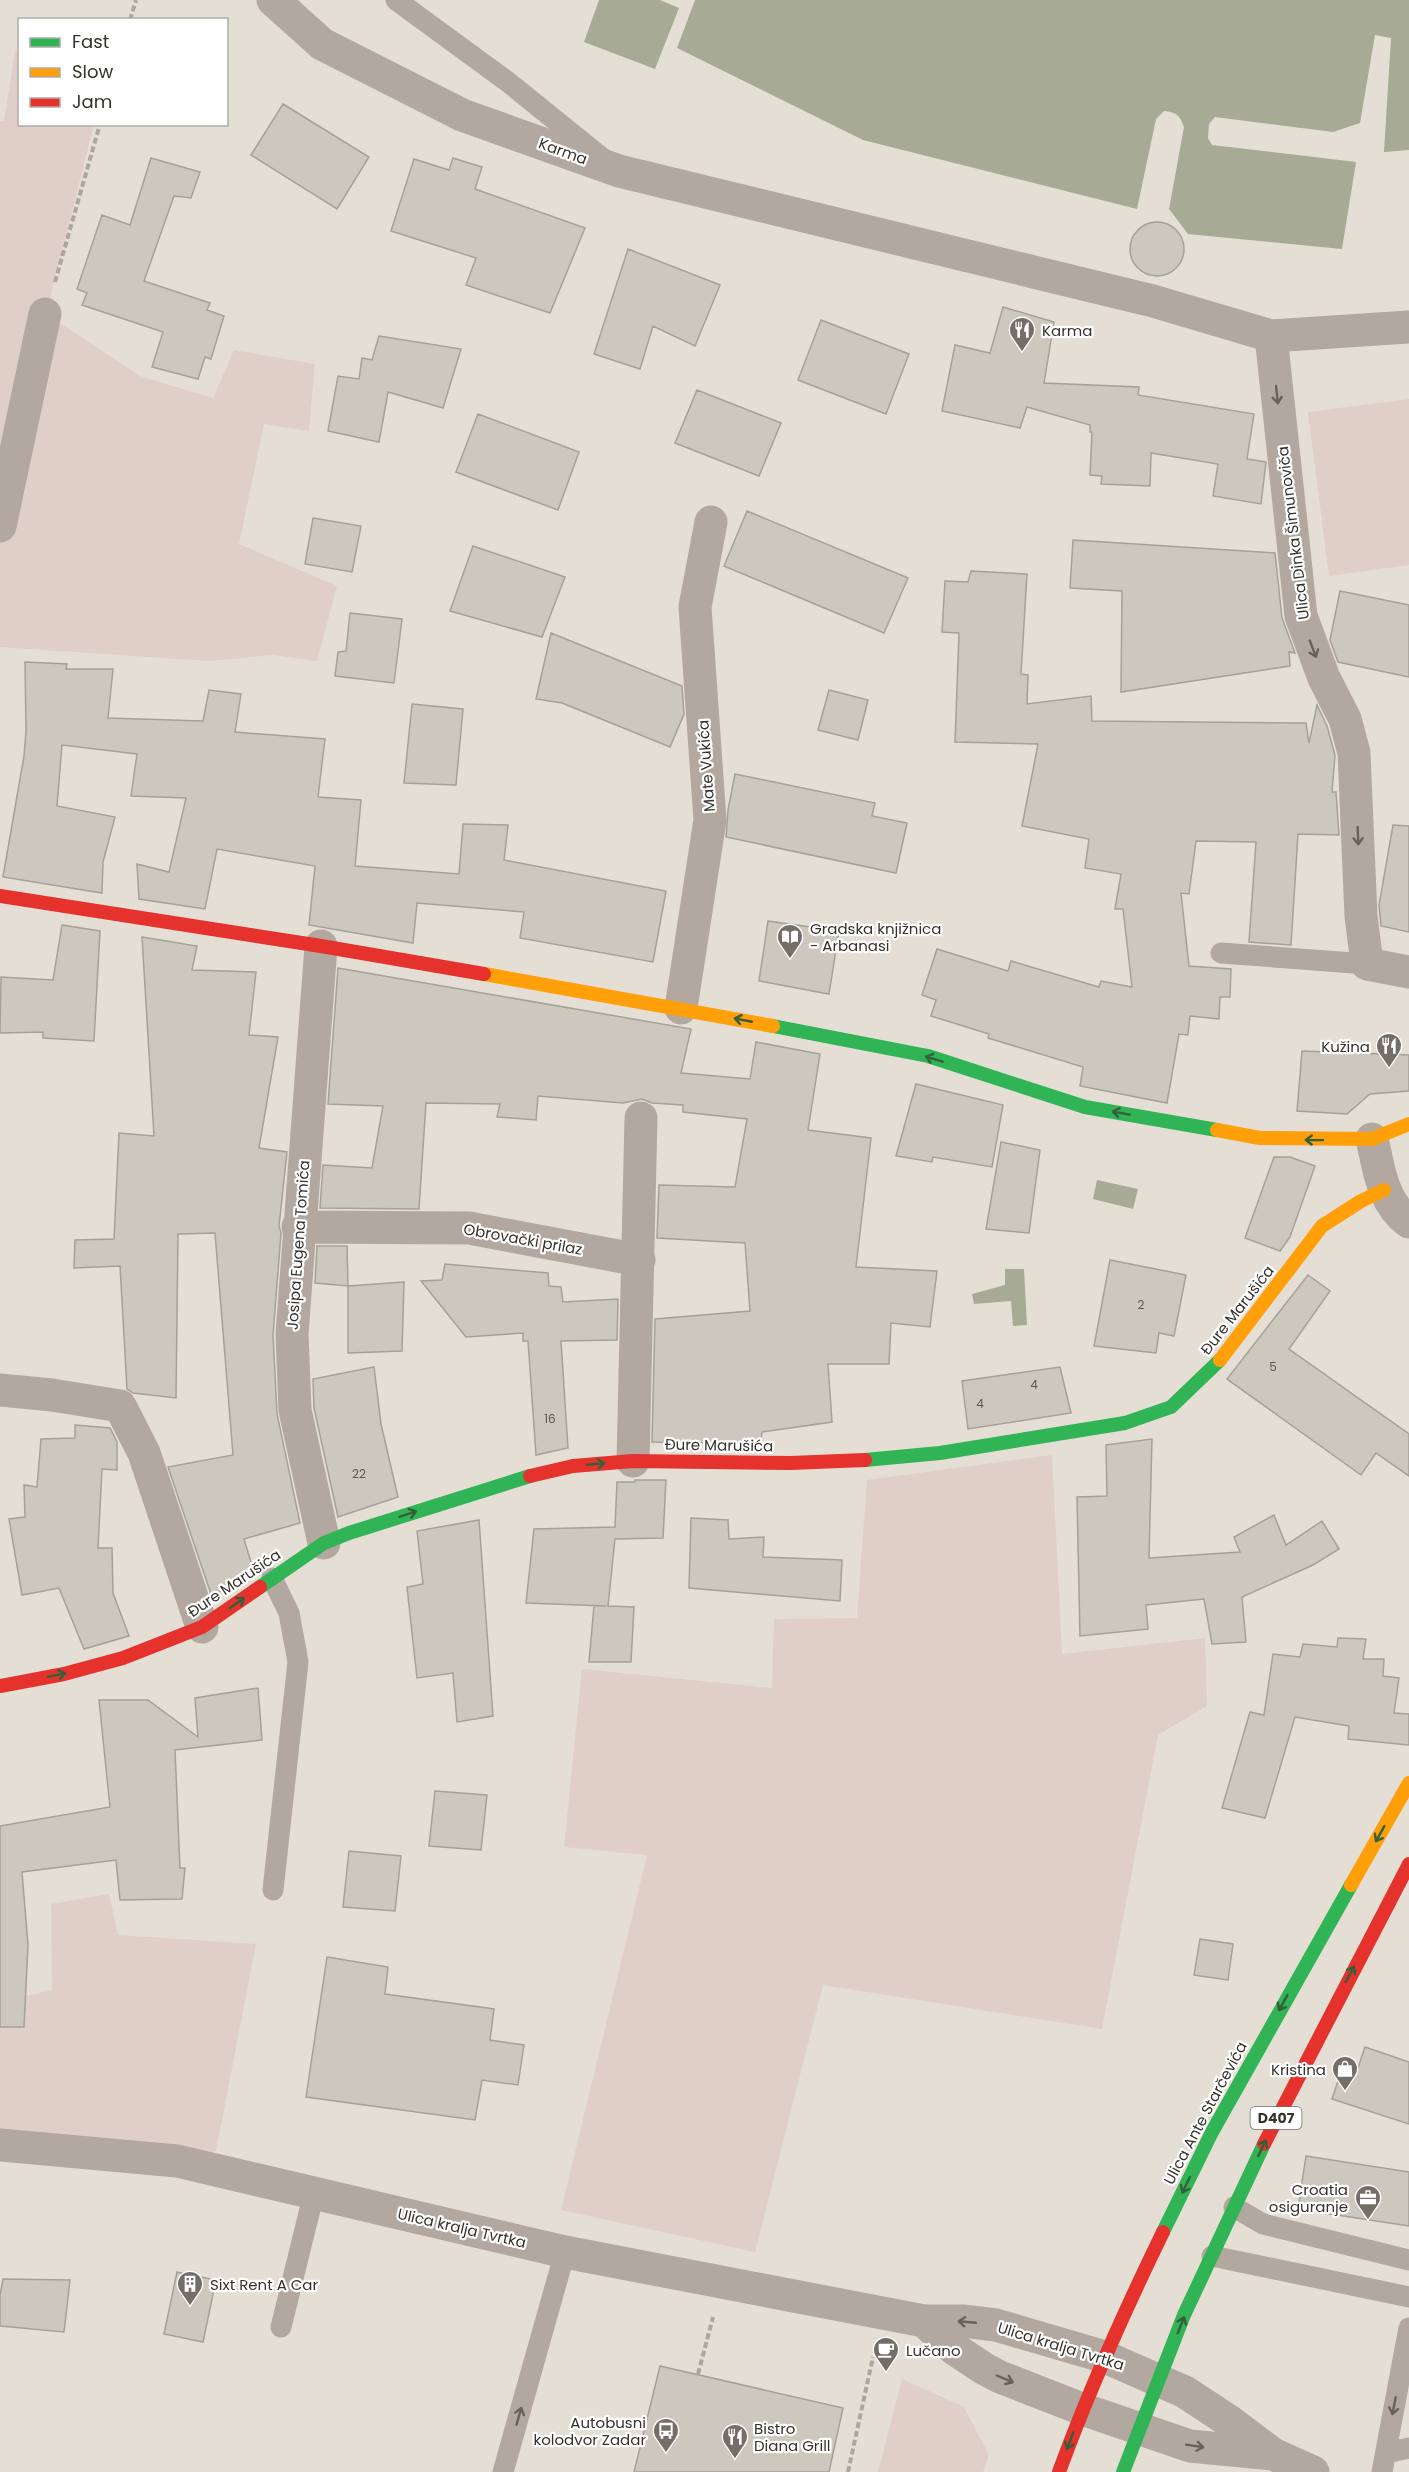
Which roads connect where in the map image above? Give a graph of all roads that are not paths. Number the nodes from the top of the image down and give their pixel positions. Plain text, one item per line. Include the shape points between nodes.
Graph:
1 (273, 0) edge
2 (396, 0) edge
3 (619, 171) junction
4 (45, 314) road end
5 (1409, 327) edge
6 (1271, 336) junction
7 (711, 522) dead end
8 (0, 526) edge
9 (0, 896) edge
10 (321, 945) junction
11 (1221, 953) dead end
12 (1366, 964) junction
13 (1409, 972) edge
14 (681, 1008) junction
15 (641, 1118) dead end
16 (1409, 1124) edge
17 (1372, 1139) junction
18 (1384, 1190) junction
19 (1409, 1221) edge
20 (298, 1227) junction
21 (639, 1260) junction
22 (0, 1390) edge
23 (633, 1461) junction
24 (324, 1543) junction
25 (272, 1578) junction
26 (202, 1627) junction
27 (0, 1686) edge
28 (1409, 1783) edge
29 (1409, 1864) edge
30 (273, 1890) dead end
31 (0, 2145) edge
32 (314, 2193) junction
33 (1234, 2207) junction
34 (565, 2252) junction
35 (1212, 2256) junction
36 (1409, 2260) edge
37 (1409, 2297) edge
38 (924, 2321) junction
39 (281, 2327) dead end
40 (1409, 2328) edge
41 (1104, 2357) junction
42 (1159, 2379) junction
43 (1082, 2409) junction
44 (1139, 2430) junction
45 (1409, 2448) edge
46 (1274, 2454) junction
47 (1384, 2462) edge
48 (503, 2472) edge
49 (1059, 2472) edge
50 (1123, 2472) edge
51 (1313, 2472) edge

1 - 3 street, Karma via 322,44 462,115
2 - 3 lane via 508,82
3 - 6 street, Karma via 1153,301
4 - 8 street
5 - 6 street, Karma
6 -> 12 street, Ulica Dinka Šimunoviča via 1300,616 1345,719 1354,753
7 - 14 street, Mate Vukića via 695,607 710,820
9 - 10 street
10 - 14 street
10 - 20 street, Josipa Eugena Tomića
11 - 12 lane
12 - 13 street
17 -> 14 street via 1260,1138 1085,1107 927,1056
15 - 21 street
16 - 17 street
17 - 18 street
18 - 19 street
18 - 23 street, Đure Marušića via 1322,1226 1218,1362 1171,1407 1125,1423 940,1453 791,1463
20 - 21 street, Obrovački prilaz via 469,1228
20 - 24 street, Josipa Eugena Tomića via 292,1334 295,1410
21 - 23 street
22 - 26 street via 120,1406 144,1453
24 -> 23 street, Đure Marušića via 514,1480 573,1466
24 - 25 street, Đure Marušića
26 -> 25 street, Đure Marušića
25 - 30 lane via 289,1613 298,1662
27 -> 26 street, Đure Marušića via 123,1658
28 -> 41 street, Ulica Ante Starčevića / D407 via 1212,2132
33 -> 29 street, D407 via 1283,2103
31 - 32 street, Ulica kralja Tvrtka via 177,2161
32 - 34 street, Ulica kralja Tvrtka
32 - 39 lane
33 - 35 street, D407
33 - 36 lane via 1263,2224
34 - 38 street, Ulica kralja Tvrtka
48 -> 34 lane
35 - 37 lane
42 -> 35 street, D407
41 -> 38 street, Ulica kralja Tvrtka via 996,2325
38 -> 43 street via 953,2348 983,2368
40 -> 47 lane
41 - 42 street, Ulica kralja Tvrtka
41 - 43 street, Ulica Ante Starčevića / D407
42 - 44 street, D407
42 - 46 street, Ulica kralja Tvrtka via 1185,2392
43 - 44 street
43 -> 49 street, Ulica Ante Starčevića / D407
44 -> 46 street via 1190,2446
44 - 50 street, D407
45 - 47 lane
46 - 51 street

